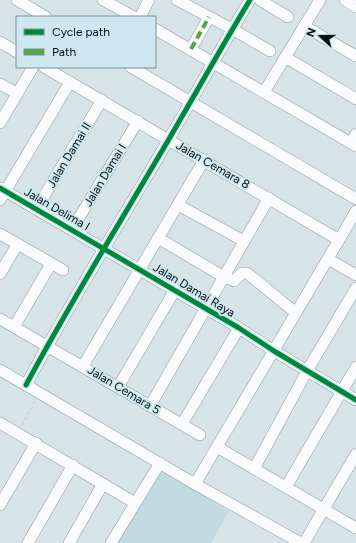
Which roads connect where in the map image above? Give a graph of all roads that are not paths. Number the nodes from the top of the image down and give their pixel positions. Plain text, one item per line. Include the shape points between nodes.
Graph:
1 (17, 0) edge
2 (103, 0) edge
3 (149, 0) edge
4 (178, 0) edge
5 (250, 0) edge
6 (260, 0) edge
7 (320, 0) edge
8 (44, 16) edge
9 (132, 16) edge
10 (141, 16) edge
11 (288, 16) dead end
12 (209, 17) junction
13 (304, 26) junction
14 (232, 29) junction
15 (156, 30) edge
16 (0, 42) edge
17 (191, 49) junction
18 (16, 51) edge
19 (270, 51) dead end
20 (356, 56) edge
21 (285, 57) junction
22 (213, 62) junction
23 (32, 68) edge
24 (46, 68) edge
25 (133, 68) edge
26 (70, 82) junction
27 (0, 84) edge
28 (264, 92) junction
29 (17, 94) junction
30 (102, 100) junction
31 (356, 100) edge
32 (191, 102) junction
33 (138, 121) junction
34 (0, 123) edge
35 (169, 139) junction
36 (354, 141) edge
37 (204, 160) junction
38 (2, 193) edge
39 (269, 198) junction
40 (356, 199) edge
41 (178, 205) junction
42 (36, 210) junction
43 (356, 211) edge
44 (72, 230) junction
45 (0, 234) edge
46 (158, 238) junction
47 (339, 240) junction
48 (244, 242) junction
49 (17, 245) junction
50 (104, 248) junction
51 (328, 259) junction
52 (51, 264) junction
53 (140, 269) junction
54 (63, 270) dead end
55 (0, 274) edge
56 (356, 275) edge
57 (224, 277) junction
58 (356, 288) edge
59 (175, 290) junction
60 (205, 308) junction
61 (296, 313) junction
62 (0, 319) edge
63 (14, 327) junction
64 (239, 328) junction
65 (48, 346) junction
66 (274, 351) junction
67 (83, 366) junction
68 (356, 366) edge
69 (0, 370) edge
70 (308, 371) junction
71 (26, 385) junction
72 (118, 387) junction
73 (341, 392) junction
74 (356, 400) edge
75 (150, 406) junction
76 (182, 424) junction
77 (1, 425) edge
78 (200, 435) dead end
79 (36, 443) junction
80 (217, 447) junction
81 (356, 454) edge
82 (160, 463) junction
83 (73, 466) junction
84 (254, 469) junction
85 (103, 484) junction
86 (195, 484) junction
87 (286, 487) junction
88 (135, 503) junction
89 (0, 506) edge
90 (323, 509) junction
91 (356, 528) edge
92 (28, 543) edge
93 (69, 543) edge
94 (111, 543) edge
95 (302, 543) edge

1 - 8 street
2 - 9 street
3 - 10 street
4 - 12 street
5 - 14 street
6 - 11 street
7 - 13 street
12 - 14 street
12 - 17 street
13 - 20 street
13 - 21 street
14 - 19 street
14 - 22 street
15 - 17 street
16 - 18 street
17 - 22 street
21 - 28 street
21 - 31 street
22 - 28 street
22 - 32 street
23 - 29 street
24 - 26 street, Jalan Cemara 8
25 - 32 street
26 - 30 street, Jalan Cemara 8
26 - 38 street
27 - 29 street
28 - 36 street
29 - 34 street
30 - 33 street, Jalan Cemara 8
30 - 42 street, Jalan Damai II
32 - 35 street
32 - 40 street
33 - 35 street, Jalan Cemara 8
33 - 44 street, Jalan Damai I
35 - 37 street, Jalan Cemara 8
35 - 50 street
37 - 39 street, Jalan Cemara 8
37 - 41 street
38 - 42 street, Jalan Delima I
39 - 47 street, Jalan Cemara 8
39 - 48 street
41 - 46 street
41 - 48 street
42 - 44 street, Jalan Delima I
43 - 47 street
44 - 50 street, Jalan Delima I
45 - 49 street
46 - 53 street
46 - 57 street
47 - 51 street
48 - 57 street
49 - 52 street
49 - 55 street
50 - 53 street, Jalan Damai Raya
50 - 65 street
51 - 56 street
51 - 61 street
52 - 54 street
52 - 63 street
53 - 59 street, Jalan Damai Raya
53 - 67 street
57 - 60 street
57 - 61 street via 234,281 242,273 247,273
58 - 70 street
59 - 60 street, Jalan Damai Raya
59 - 72 street
60 - 64 street, Jalan Damai Raya
60 - 75 street
61 - 66 street
62 - 63 street, Jalan Cemara 5
63 - 65 street, Jalan Cemara 5
64 - 66 street, Jalan Damai Raya
64 - 76 street
65 - 67 street, Jalan Cemara 5
65 - 71 street
66 - 70 street, Jalan Damai Raya
66 - 80 street
67 - 72 street, Jalan Cemara 5
68 - 73 street
69 - 71 street
70 - 73 street, Jalan Damai Raya
70 - 84 street
71 - 82 street
72 - 75 street, Jalan Cemara 5
73 - 74 street, Jalan Damai Raya
73 - 87 street
75 - 76 street, Jalan Cemara 5
76 - 78 street, Jalan Cemara 5
77 - 79 street
79 - 83 street
79 - 89 street
80 - 84 street
80 - 86 street
81 - 90 street
82 - 86 street
82 - 88 street
83 - 85 street
83 - 92 street
84 - 87 street
85 - 88 street
85 - 93 street
86 - 95 street
87 - 90 street
88 - 94 street
90 - 91 street
90 - 95 street

